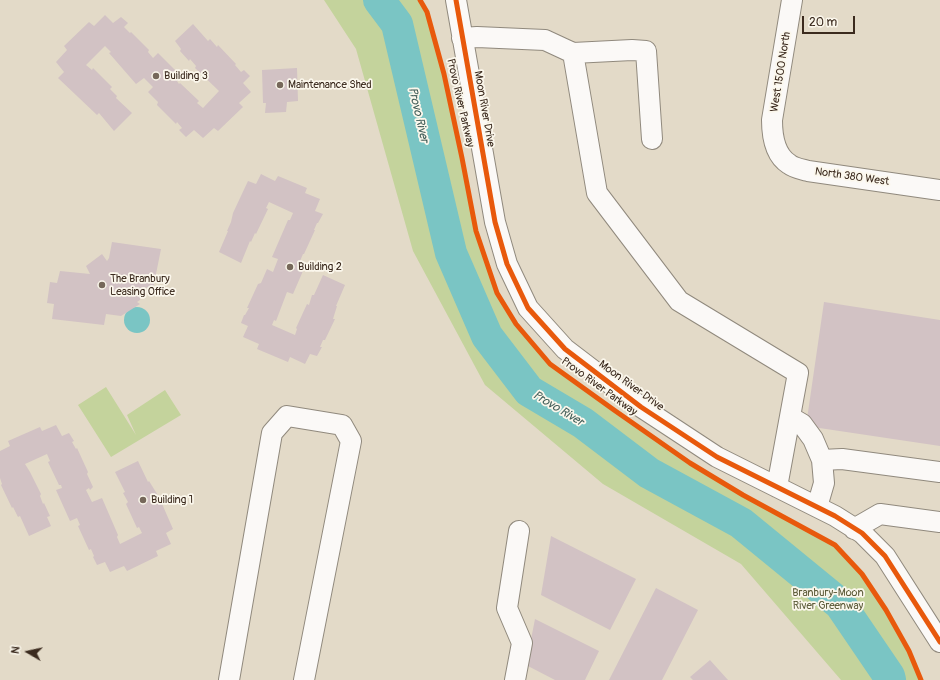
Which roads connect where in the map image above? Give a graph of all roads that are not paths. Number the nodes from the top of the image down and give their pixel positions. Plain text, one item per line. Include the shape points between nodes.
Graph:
1 (456, 0) edge
2 (792, 0) edge
3 (462, 38) junction
4 (572, 53) junction
5 (652, 139) dead end
6 (774, 144) joint
7 (940, 190) edge
8 (790, 417) junction
9 (822, 460) junction
10 (940, 472) edge
11 (777, 487) junction
12 (817, 507) junction
13 (940, 522) edge
14 (854, 529) junction
15 (520, 531) dead end
16 (940, 642) edge
17 (229, 680) edge
18 (304, 680) edge
19 (515, 680) edge

1 - 3 street, Moon River Drive
2 - 6 street, West 1500 North via 772,120
3 - 4 street via 545,40
3 - 11 street, Moon River Drive via 495,222 507,264 528,308 565,349 641,407 717,457
4 - 5 street via 646,51
4 - 8 street via 597,193 679,301 798,373
6 - 7 street, North 380 West via 788,164 797,168
8 - 9 street via 802,424 813,439
8 - 11 street
9 - 10 street via 842,459
9 - 12 street via 824,483
11 - 12 street, Moon River Drive
12 - 14 street, Moon River Drive
13 - 14 street via 880,514
14 - 16 street, Moon River Drive via 862,533 886,556
15 - 19 street via 507,608 522,643
17 - 18 street via 272,433 287,416 342,425 351,441

